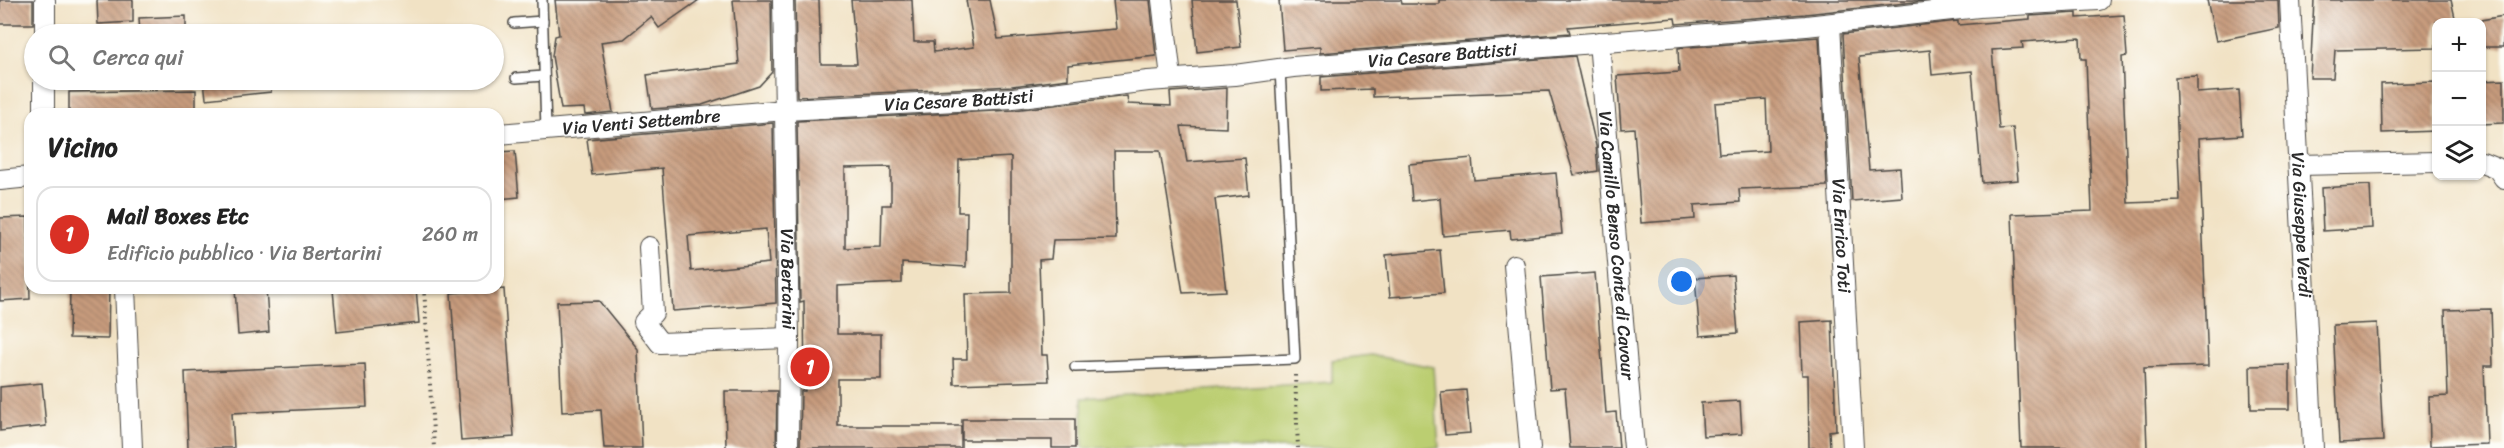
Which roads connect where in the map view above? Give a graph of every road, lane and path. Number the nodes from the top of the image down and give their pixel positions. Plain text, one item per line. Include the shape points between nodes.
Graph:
1 (45, 0) edge
2 (542, 0) edge
3 (783, 0) edge
4 (1162, 0) edge
5 (2099, 0) edge
6 (2290, 0) edge
7 (1979, 4) edge
8 (543, 21) junction
9 (514, 23) dead end
10 (45, 24) edge
11 (1830, 24) junction
12 (1599, 42) junction
13 (1280, 69) junction
14 (544, 76) junction
15 (516, 78) dead end
16 (1171, 78) junction
17 (44, 90) edge
18 (44, 108) edge
19 (786, 110) junction
20 (546, 130) junction
21 (504, 134) edge
22 (2432, 162) edge
23 (2299, 165) junction
24 (24, 178) edge
25 (0, 180) edge
26 (649, 247) dead end
27 (1514, 265) dead end
28 (124, 294) edge
29 (424, 294) edge
30 (789, 338) junction
31 (1295, 359) junction
32 (1075, 367) dead end
33 (132, 448) edge
34 (434, 448) edge
35 (788, 448) edge
36 (1298, 448) edge
37 (1530, 448) edge
38 (1634, 448) edge
39 (1853, 448) edge
40 (2313, 448) edge

1 - 10 street
2 - 8 lane
3 - 19 street, Via Bertarini
4 - 16 street
5 - 7 street, Via Cesare Battisti
6 - 23 street, Via Giuseppe Verdi
7 - 11 street, Via Cesare Battisti
8 - 9 lane
8 - 14 lane
11 - 12 street, Via Cesare Battisti
11 - 39 street, Via Enrico Toti
12 - 13 street, Via Cesare Battisti
12 - 38 street, Via Camillo Benso Conte di Cavour
13 - 16 street, Via Cesare Battisti
13 - 31 lane
14 - 15 lane
14 - 20 lane
16 - 19 street, Via Cesare Battisti via 1013,98
17 - 18 street
19 - 20 street, Via Venti Settembre
19 - 30 street, Via Bertarini
20 - 21 street, Via Venti Settembre
22 - 23 street
23 - 40 street, Via Giuseppe Verdi
24 - 25 street
26 - 30 street via 653,313 644,322 660,343
27 - 37 street
28 - 33 street
29 - 34 path
30 - 35 street, Via Bertarini
31 - 32 lane
31 - 36 path

